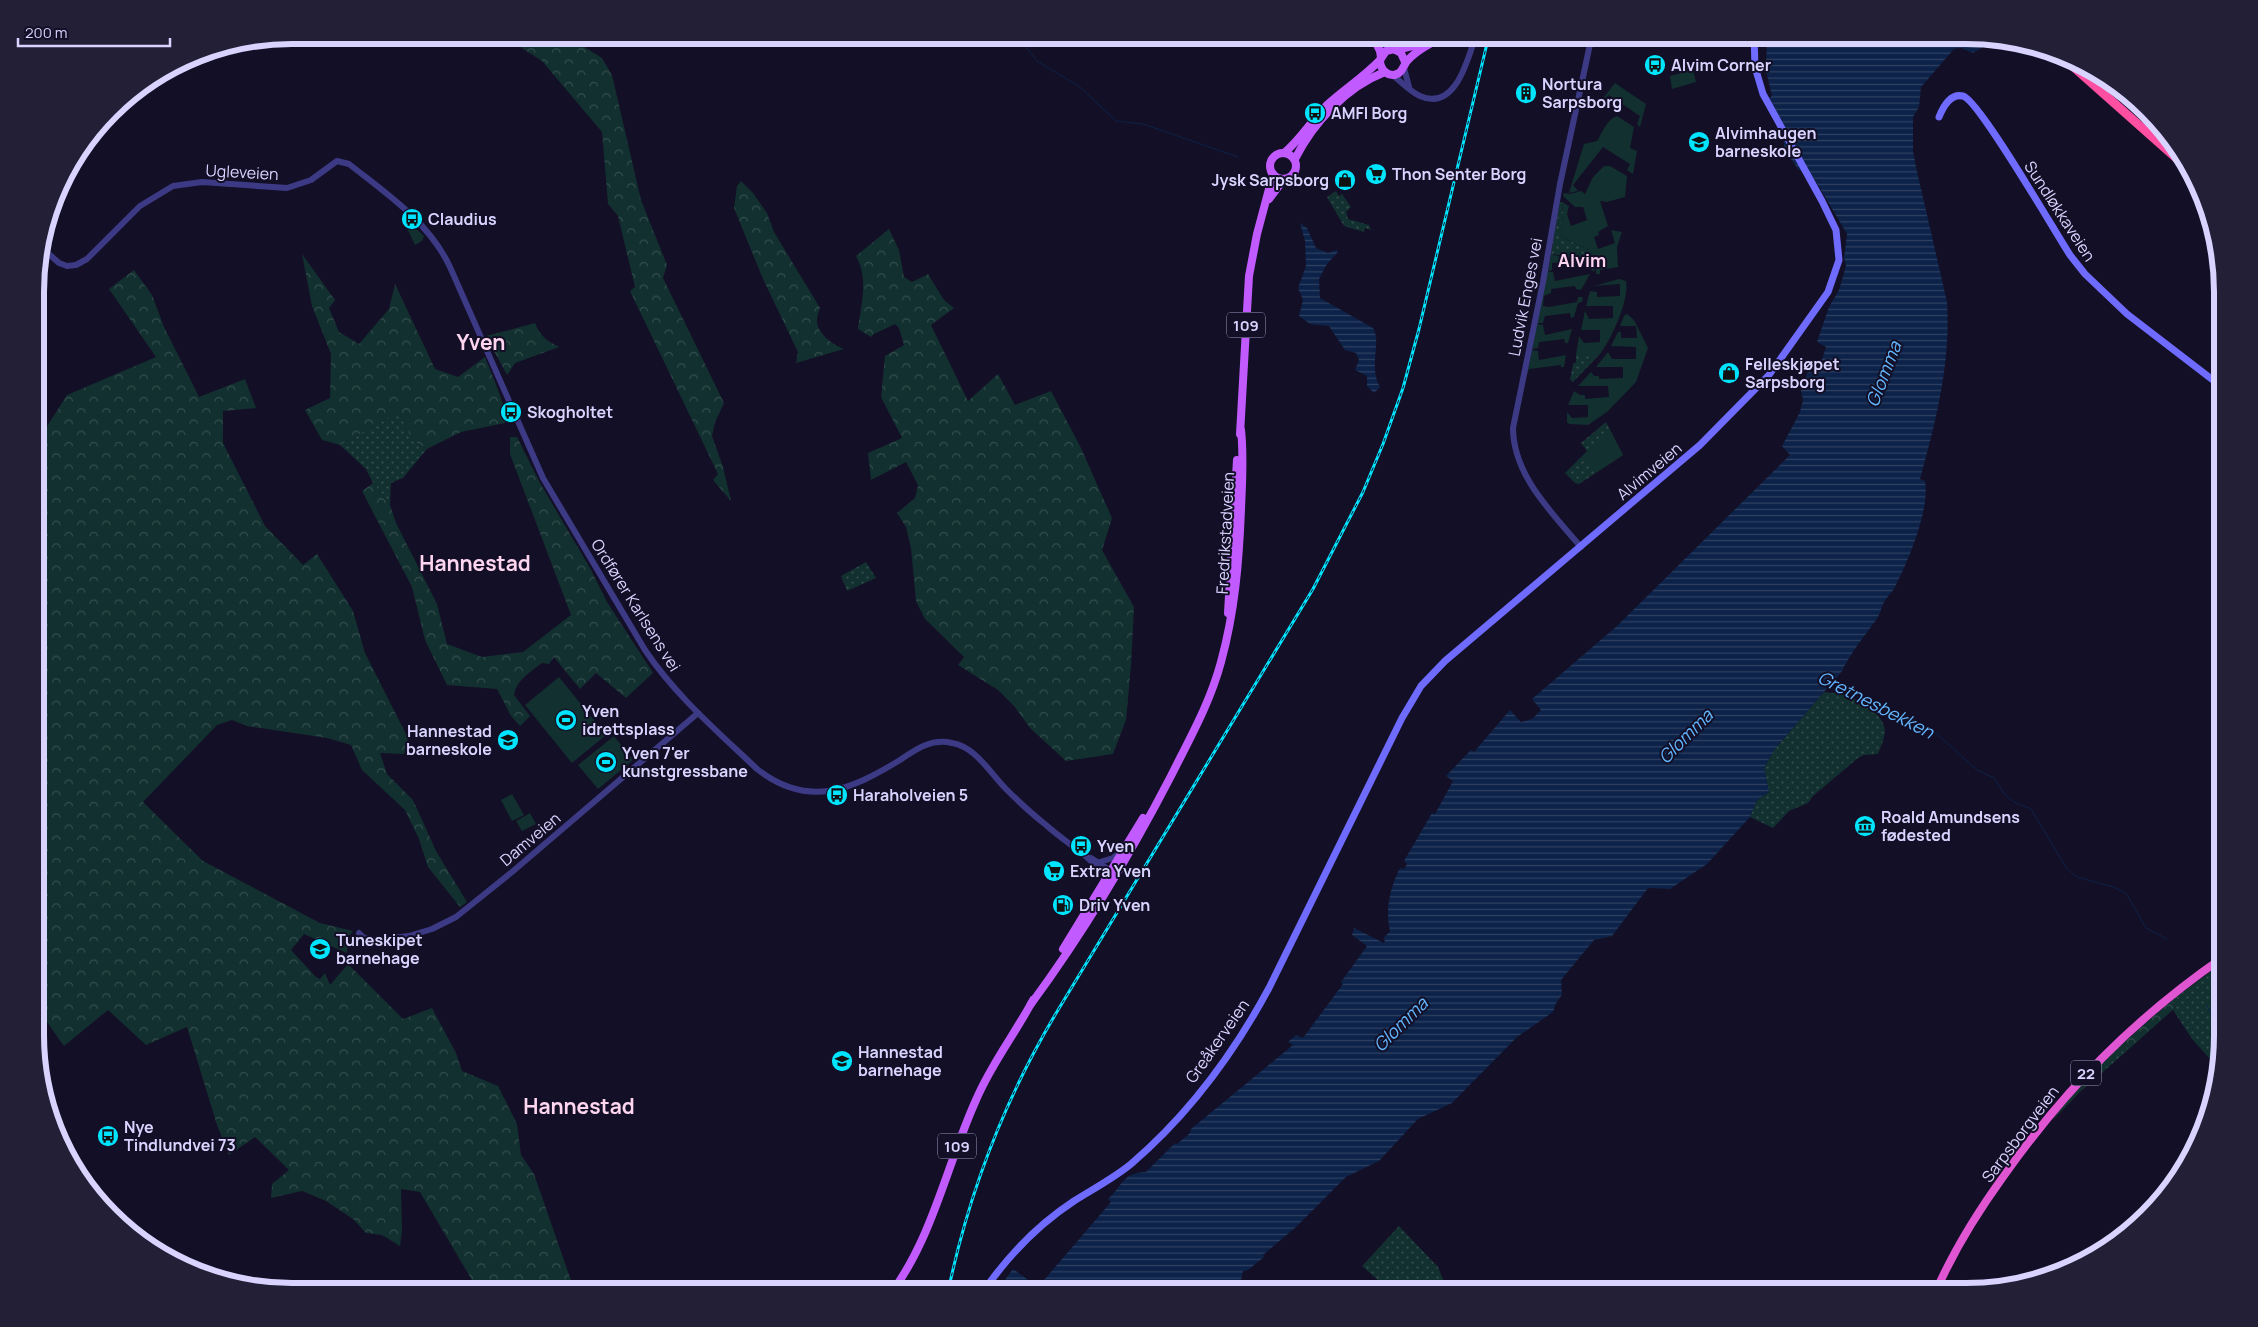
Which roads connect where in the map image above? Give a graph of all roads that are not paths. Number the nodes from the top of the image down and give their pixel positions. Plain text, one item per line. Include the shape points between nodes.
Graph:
1 (1375, 44) edge
2 (1390, 44) edge
3 (1421, 44) edge
4 (1429, 44) edge
5 (1473, 44) edge
6 (1590, 44) edge
7 (1754, 44) edge
8 (1395, 49) junction
9 (1380, 58) junction
10 (1404, 65) junction
11 (2076, 69) edge
12 (1388, 73) junction
13 (1410, 88) junction
14 (1939, 117) dead end
15 (1284, 153) junction
16 (2173, 155) edge
17 (1295, 159) junction
18 (1273, 174) junction
19 (1284, 179) junction
20 (1266, 202) junction
21 (438, 244) joint
22 (47, 253) edge
23 (2214, 381) edge
24 (1581, 547) junction
25 (698, 713) junction
26 (1391, 742) joint
27 (1171, 776) junction
28 (1122, 851) junction
29 (1083, 854) junction
30 (1100, 862) junction
31 (1112, 873) junction
32 (360, 933) dead end
33 (2214, 964) edge
34 (898, 1283) edge
35 (990, 1283) edge
36 (1940, 1283) edge

1 - 9 main road
2 - 8 main road
3 - 8 main road, 109
4 - 10 main road, 109
5 - 13 street via 1462,76 1451,90 1430,98 1422,97
6 - 24 street, Ludvik Enges vei via 1514,428 1518,460 1549,512
7 - 24 main road, Alvimveien via 1757,81 1830,215 1838,239 1838,266 1824,299 1770,375 1700,445
8 - 9 main road, 109 via 1386,51
8 - 10 main road via 1404,55
9 - 12 main road via 1381,67
9 - 15 main road, 109 via 1334,99
10 - 12 main road, 109 via 1398,73
10 - 13 street
11 - 16 highway
12 - 13 street
12 - 17 main road, 109 via 1366,80 1334,107 1312,131
14 - 23 main road, Sundløkkaveien via 1944,105 1954,97 1970,100 2085,274 2147,330
15 - 17 main road
15 - 18 main road, 109 via 1272,160
17 - 19 main road, 109 via 1296,172
18 - 19 main road
18 - 20 main road, Fredrikstadveien / 109
19 - 20 main road, Fredrikstadveien / 109
20 - 27 main road, Fredrikstadveien / 109 via 1249,276 1241,430 1240,555 1235,599 1222,661 1204,710
21 - 22 street, Ugleveien via 396,202 349,164 337,161 311,180 287,188 202,182 174,186 140,206 76,265 59,263
21 - 25 street, Ordfører Karlsens vei via 539,470 556,501 654,663
24 - 26 main road, Alvimveien via 1430,675 1412,700
25 - 29 street, Ordfører Karlsens vei via 766,777 785,786 816,792 858,784 928,744 958,744 972,752 1046,826
25 - 32 street, Damveien via 456,917 432,929 403,937 374,940 364,938
26 - 35 main road, Greåkerveien via 1269,988 1216,1071 1132,1162 1048,1220
27 - 28 main road, Fredrikstadveien / 109
27 - 31 main road, Fredrikstadveien / 109
28 - 30 street
28 - 31 main road, Fredrikstadveien / 109
29 - 30 street, Ordfører Karlsens vei
29 - 31 street, Ordfører Karlsens vei
30 - 31 street, Ordfører Karlsens vei
31 - 34 main road, Fredrikstadveien / 109 via 1079,934 1031,1004 977,1097 935,1213
33 - 36 highway, Sarpsborgveien / 22 via 2139,1022 2062,1099 2036,1130 1984,1205 1962,1239

